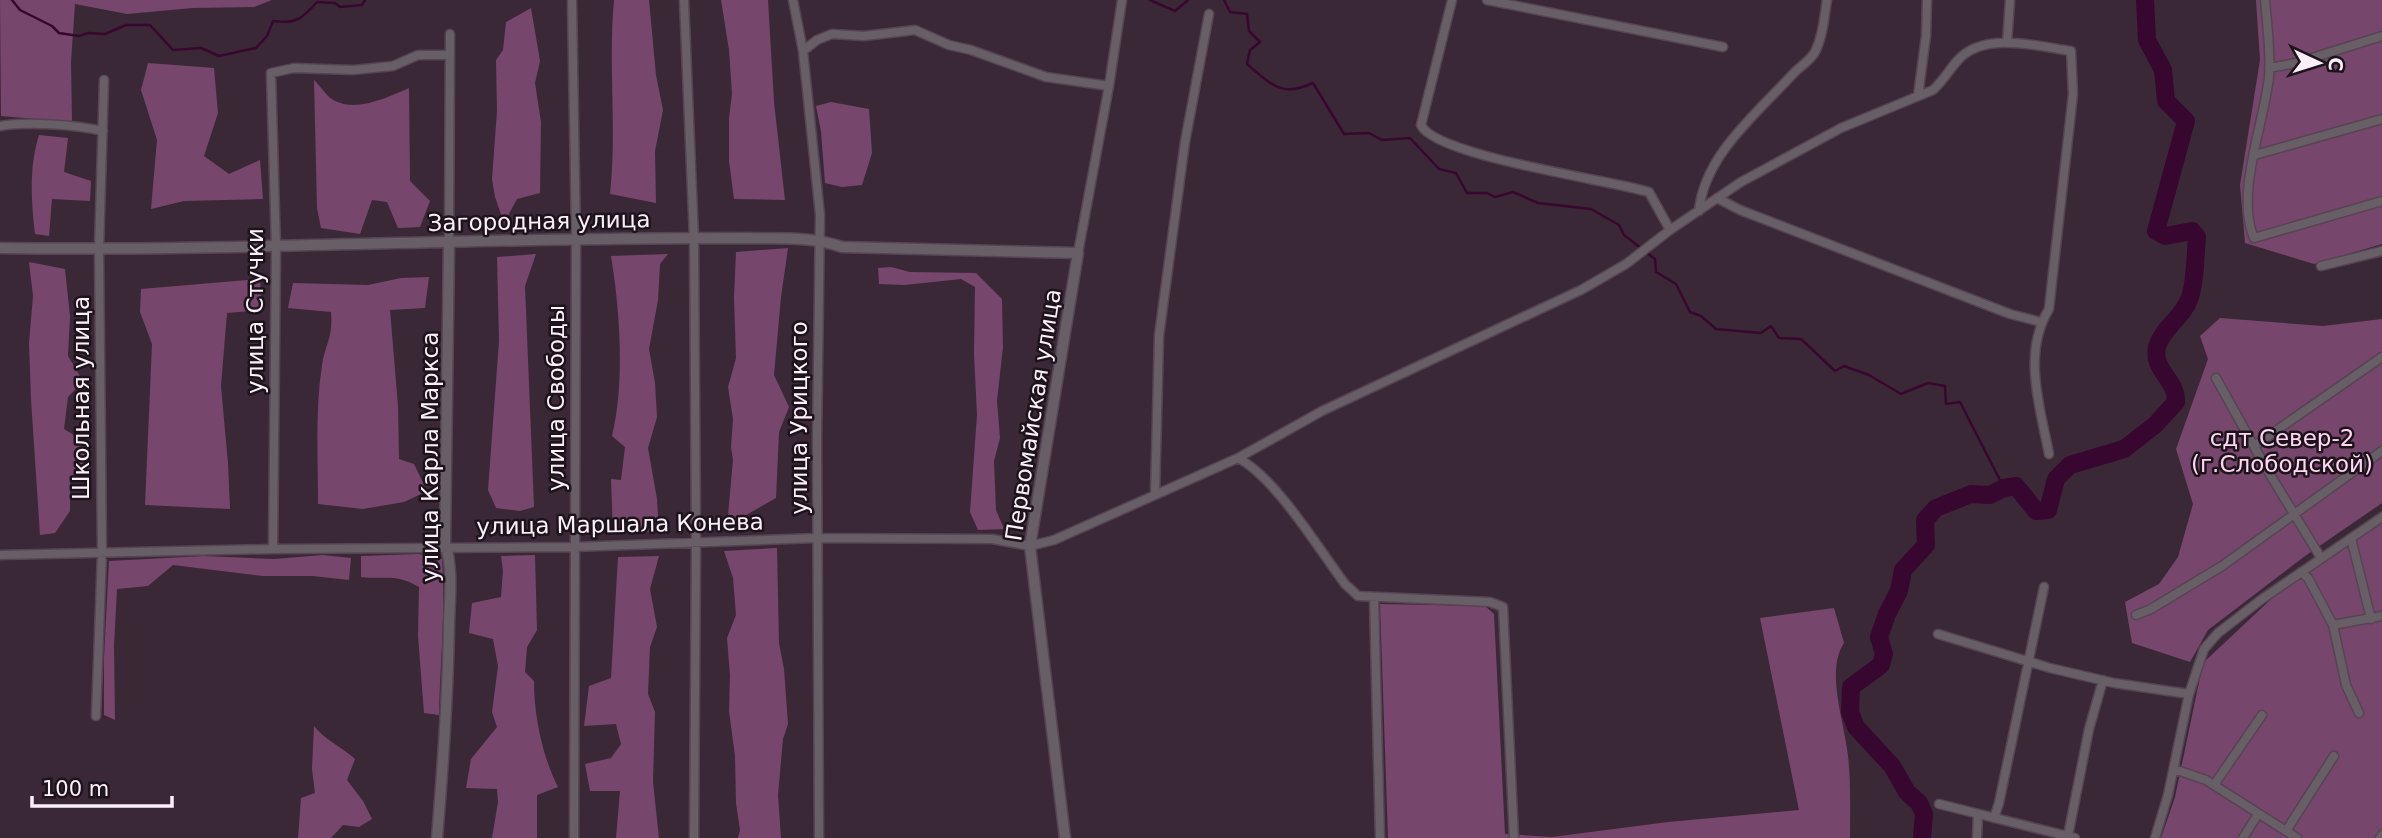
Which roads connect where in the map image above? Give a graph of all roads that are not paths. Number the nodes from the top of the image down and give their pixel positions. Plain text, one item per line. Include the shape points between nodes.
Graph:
1 (572, 0) edge
2 (684, 0) edge
3 (793, 0) edge
4 (1122, 0) edge
5 (1452, 0) edge
6 (1487, 0) edge
7 (1828, 0) edge
8 (1927, 0) edge
9 (2010, 0) edge
10 (2265, 0) edge
11 (1518, 2) edge
12 (1209, 14) dead end
13 (450, 34) dead end
14 (2382, 36) edge
15 (2007, 43) junction
16 (1723, 47) dead end
17 (803, 51) junction
18 (450, 55) junction
19 (2269, 68) junction
20 (104, 80) dead end
21 (1109, 86) junction
22 (1918, 96) junction
23 (2382, 119) edge
24 (0, 126) edge
25 (103, 131) junction
26 (2255, 155) junction
27 (1717, 198) junction
28 (2382, 201) edge
29 (1699, 211) junction
30 (1671, 230) junction
31 (694, 238) junction
32 (576, 239) junction
33 (820, 239) junction
34 (449, 243) junction
35 (276, 247) junction
36 (0, 248) edge
37 (99, 249) junction
38 (2382, 250) edge
39 (1077, 253) junction
40 (2320, 266) dead end
41 (2041, 322) junction
42 (2382, 357) edge
43 (2216, 377) dead end
44 (2255, 446) junction
45 (2382, 451) edge
46 (2049, 454) dead end
47 (1238, 458) junction
48 (1156, 495) junction
49 (2295, 513) junction
50 (2382, 517) edge
51 (817, 538) junction
52 (2351, 538) junction
53 (696, 542) junction
54 (574, 547) junction
55 (1030, 547) junction
56 (446, 548) junction
57 (273, 549) junction
58 (102, 553) junction
59 (0, 555) edge
60 (2321, 558) junction
61 (2301, 572) junction
62 (2044, 587) dead end
63 (1374, 598) junction
64 (2137, 615) dead end
65 (2382, 617) edge
66 (2371, 619) junction
67 (2333, 625) junction
68 (1938, 634) dead end
69 (2029, 662) junction
70 (2103, 680) junction
71 (2189, 694) junction
72 (2359, 713) dead end
73 (2263, 715) dead end
74 (96, 716) dead end
75 (2334, 756) dead end
76 (2174, 769) junction
77 (2214, 785) junction
78 (1939, 804) dead end
79 (1978, 814) junction
80 (2258, 814) junction
81 (1994, 818) junction
82 (2286, 831) junction
83 (2071, 837) edge
84 (437, 838) edge
85 (574, 838) edge
86 (694, 838) edge
87 (819, 838) edge
88 (1065, 838) edge
89 (1380, 838) edge
90 (1514, 838) edge
91 (1977, 838) edge
92 (2155, 838) edge
93 (2243, 838) edge
94 (2297, 838) edge

1 - 32 street, улица Свободы
2 - 31 street
3 - 17 street, улица Урицкого
4 - 21 street, Первомайская улица
5 - 30 street via 1422,129 1465,150 1500,160 1649,192
6 - 11 street
7 - 29 street via 1813,56 1720,156 1703,185
8 - 22 street
9 - 15 street
10 - 19 street
11 - 16 street
12 - 48 street via 1185,142 1159,336
13 - 18 street, улица Карла Маркса
14 - 19 street
15 - 22 street via 1968,51 1942,82
15 - 41 street via 2071,51 2073,94 2049,309
17 - 21 street via 832,34 864,36 915,30 1046,77
17 - 33 street, улица Урицкого
18 - 34 street, улица Карла Маркса
18 - 35 street, улица Стучки via 418,55 393,66 295,68 271,73
19 - 26 street
20 - 25 street, Школьная улица
21 - 39 street, Первомайская улица
22 - 27 street via 1841,128
23 - 26 street
24 - 25 street via 14,123
25 - 37 street, Школьная улица
26 - 28 street via 2248,209 2254,238
27 - 29 street
27 - 41 street via 2010,314
29 - 30 street
30 - 47 street via 1581,290 1322,411
31 - 32 street, Загородная улица
31 - 33 street, Загородная улица
31 - 53 street
32 - 34 street, Загородная улица
32 - 54 street, улица Свободы
33 - 39 street, Загородная улица via 842,247
33 - 51 street, улица Урицкого
34 - 35 street, Загородная улица
34 - 56 street, улица Карла Маркса
35 - 37 street, Загородная улица
35 - 57 street, улица Стучки
36 - 37 street, Загородная улица
37 - 58 street, Школьная улица
38 - 40 street
39 - 55 street, Первомайская улица
41 - 46 street via 2034,370
42 - 44 street
43 - 44 street
44 - 49 street
45 - 49 street
47 - 48 street
47 - 63 street via 1268,480 1345,584 1358,596
48 - 55 street
49 - 60 street
49 - 64 street via 2222,566
50 - 52 street
51 - 53 street, улица Маршала Конева
51 - 55 street, улица Маршала Конева via 992,539
51 - 87 street, улица Урицкого
52 - 60 street
52 - 66 street
53 - 54 street, улица Маршала Конева
53 - 86 street
54 - 56 street, улица Маршала Конева
54 - 85 street, улица Свободы
55 - 88 street, Первомайская улица
56 - 57 street, улица Маршала Конева
56 - 84 street, улица Карла Маркса via 450,563 449,640
57 - 58 street, улица Маршала Конева
58 - 59 street, улица Маршала Конева
58 - 74 street, Школьная улица
60 - 61 street
61 - 67 street
61 - 71 street via 2218,633 2204,649
62 - 69 street
63 - 89 street
63 - 90 street via 1503,607
65 - 66 street
66 - 67 street
67 - 72 street via 2346,685
68 - 69 street
69 - 70 street
69 - 81 street
70 - 71 street
70 - 83 street via 2089,729
71 - 76 street
73 - 77 street
75 - 82 street
76 - 77 street
76 - 92 street
77 - 80 street
78 - 79 street
79 - 81 street
79 - 91 street
80 - 82 street
80 - 93 street
81 - 83 street
82 - 94 street

